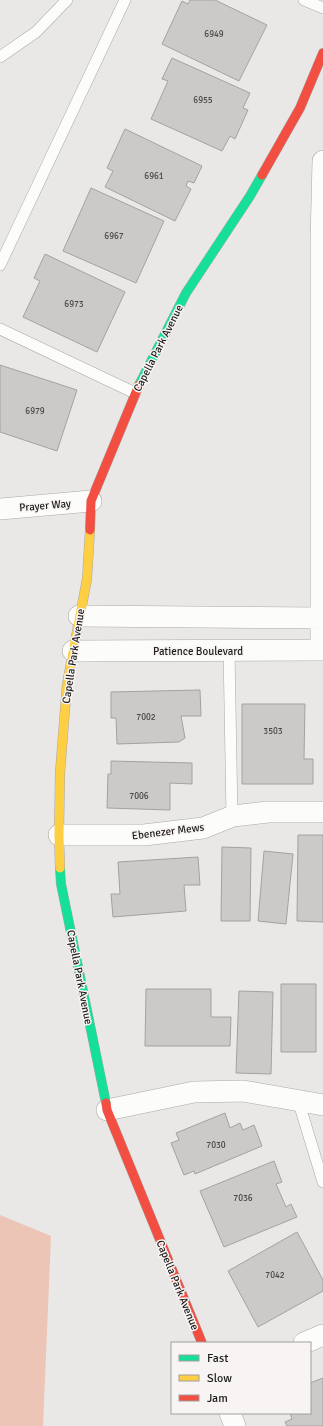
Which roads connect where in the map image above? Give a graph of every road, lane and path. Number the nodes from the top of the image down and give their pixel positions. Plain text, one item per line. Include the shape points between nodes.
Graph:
1 (67, 0) edge
2 (125, 0) edge
3 (304, 0) edge
4 (323, 8) edge
5 (323, 53) edge
6 (0, 57) edge
7 (323, 160) edge
8 (0, 265) edge
9 (0, 329) edge
10 (135, 393) junction
11 (322, 454) edge
12 (91, 501) junction
13 (0, 509) edge
14 (79, 616) junction
15 (322, 618) edge
16 (229, 650) junction
17 (322, 650) edge
18 (73, 651) junction
19 (323, 812) edge
20 (232, 817) junction
21 (58, 835) junction
22 (298, 1100) junction
23 (323, 1105) edge
24 (107, 1110) junction
25 (323, 1182) edge
26 (323, 1335) edge
27 (202, 1342) edge
28 (306, 1342) edge
29 (230, 1414) edge
30 (235, 1426) edge

1 - 6 lane via 36,32
2 - 8 lane
3 - 4 lane
5 - 10 street, Capella Park Avenue via 300,108 250,196 186,293
7 - 11 street
9 - 10 lane
10 - 12 street, Capella Park Avenue
11 - 15 street
12 - 13 street, Prayer Way
12 - 14 street, Capella Park Avenue via 87,579
14 - 15 street
14 - 18 street, Capella Park Avenue
15 - 17 street
16 - 17 street, Patience Boulevard
16 - 18 street, Patience Boulevard
16 - 20 lane
18 - 21 street, Capella Park Avenue via 67,684
19 - 20 street, Ebenezer Mews via 268,812
20 - 21 street, Ebenezer Mews via 203,828 144,835
21 - 24 street, Capella Park Avenue via 61,884
22 - 23 street
22 - 24 street via 243,1090 194,1092
22 - 25 lane
24 - 27 street, Capella Park Avenue
26 - 28 street
29 - 30 street

